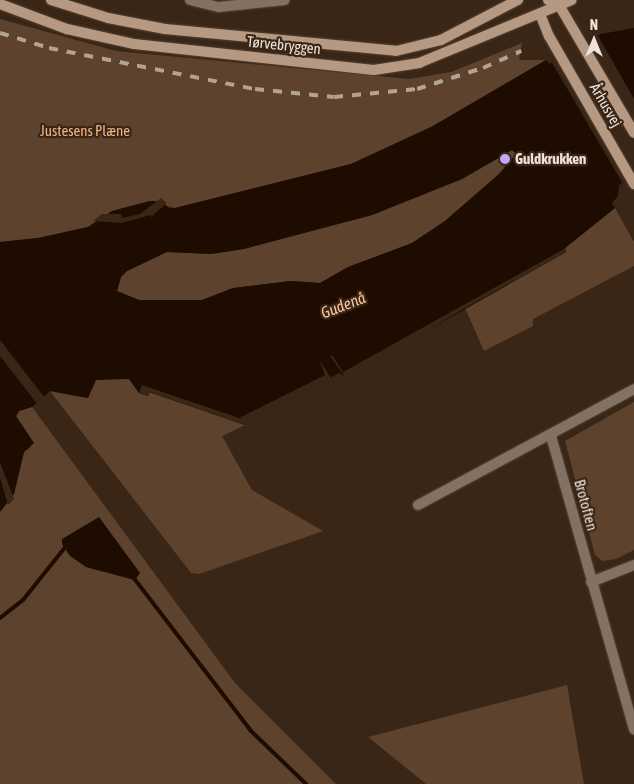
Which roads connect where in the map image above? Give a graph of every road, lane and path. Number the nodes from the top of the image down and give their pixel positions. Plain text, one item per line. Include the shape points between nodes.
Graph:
1 (51, 0) edge
2 (190, 0) edge
3 (518, 0) edge
4 (546, 0) edge
5 (572, 0) edge
6 (284, 1) edge
7 (0, 4) edge
8 (560, 5) junction
9 (540, 14) junction
10 (634, 134) edge
11 (633, 182) edge
12 (634, 389) edge
13 (551, 436) junction
14 (418, 504) dead end
15 (634, 565) edge
16 (591, 582) junction
17 (634, 729) edge

1 - 3 main road, Tørvebryggen via 108,18 165,29 396,51 441,40
2 - 6 street via 219,7
4 - 8 main road
4 - 9 main road
5 - 8 main road, Tørvebryggen
7 - 9 main road, Tørvebryggen via 67,28 134,44 374,70 419,63
8 - 9 main road, Tørvebryggen
8 - 10 main road, Århusvej
9 - 11 main road, Århusvej
12 - 13 street
13 - 14 street
13 - 16 street, Brotoften
15 - 16 street
16 - 17 street, Brotoften

